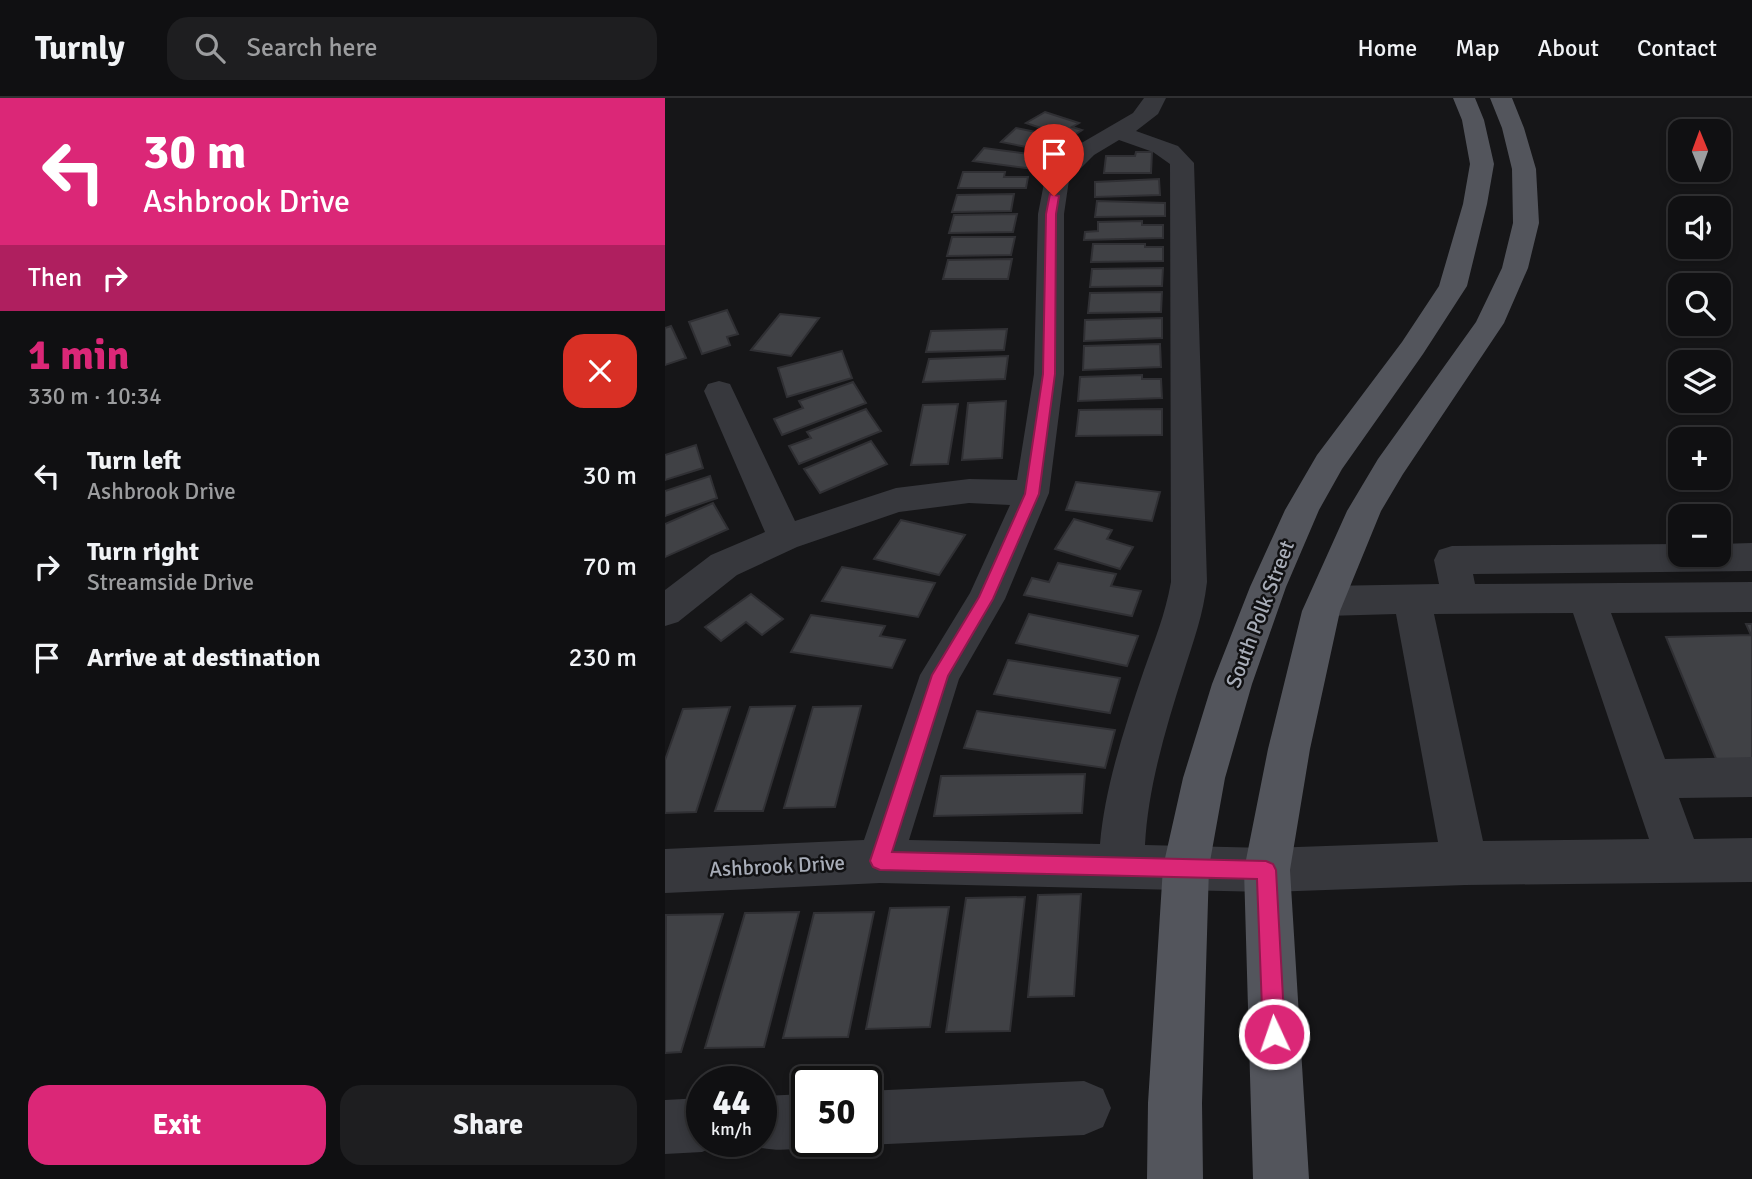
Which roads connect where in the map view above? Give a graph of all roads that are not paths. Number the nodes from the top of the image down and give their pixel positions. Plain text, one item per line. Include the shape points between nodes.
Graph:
1 (1129, 98) edge
2 (1155, 98) edge
3 (1464, 98) edge
4 (1501, 98) edge
5 (1119, 131) junction
6 (719, 391) dead end
7 (1032, 494) junction
8 (785, 538) junction
9 (1752, 557) edge
10 (1752, 597) edge
11 (1587, 598) junction
12 (1412, 599) junction
13 (1460, 599) junction
14 (1326, 601) junction
15 (665, 611) edge
16 (1752, 777) edge
17 (1650, 779) junction
18 (1679, 860) junction
19 (1752, 860) edge
20 (880, 861) junction
21 (1465, 863) junction
22 (1121, 866) junction
23 (1186, 867) junction
24 (1266, 870) junction
25 (665, 871) edge
26 (1084, 1108) dead end
27 (882, 1117) edge
28 (686, 1126) edge
29 (665, 1127) edge
30 (1175, 1179) edge
31 (1280, 1179) edge

1 - 5 street via 1116,121
2 - 5 street via 1141,118
3 - 23 main road, South Polk Street via 1482,163 1453,286 1329,463 1302,510 1232,684 1204,778
4 - 14 main road via 1524,169 1525,223 1514,268 1490,323 1364,511
5 - 7 street via 1086,150 1057,178 1051,214 1049,374
5 - 22 street via 1168,150 1182,163 1189,530 1184,617 1125,809
6 - 8 street
7 - 8 street via 969,491 896,500
7 - 20 street via 986,599 940,675
8 - 15 street via 724,565
9 - 13 street via 1452,560
10 - 11 street
11 - 13 street
11 - 17 street
12 - 13 street
12 - 14 street
12 - 21 street
14 - 24 main road via 1289,749
16 - 17 street
17 - 18 street
18 - 19 street, Ashbrook Drive
18 - 21 street, Ashbrook Drive
20 - 22 street, Ashbrook Drive
20 - 25 street, Ashbrook Drive
21 - 24 street, Ashbrook Drive
22 - 23 street, Ashbrook Drive
23 - 24 street, Ashbrook Drive
23 - 30 main road, South Polk Street
24 - 31 main road
26 - 27 street
28 - 29 street

